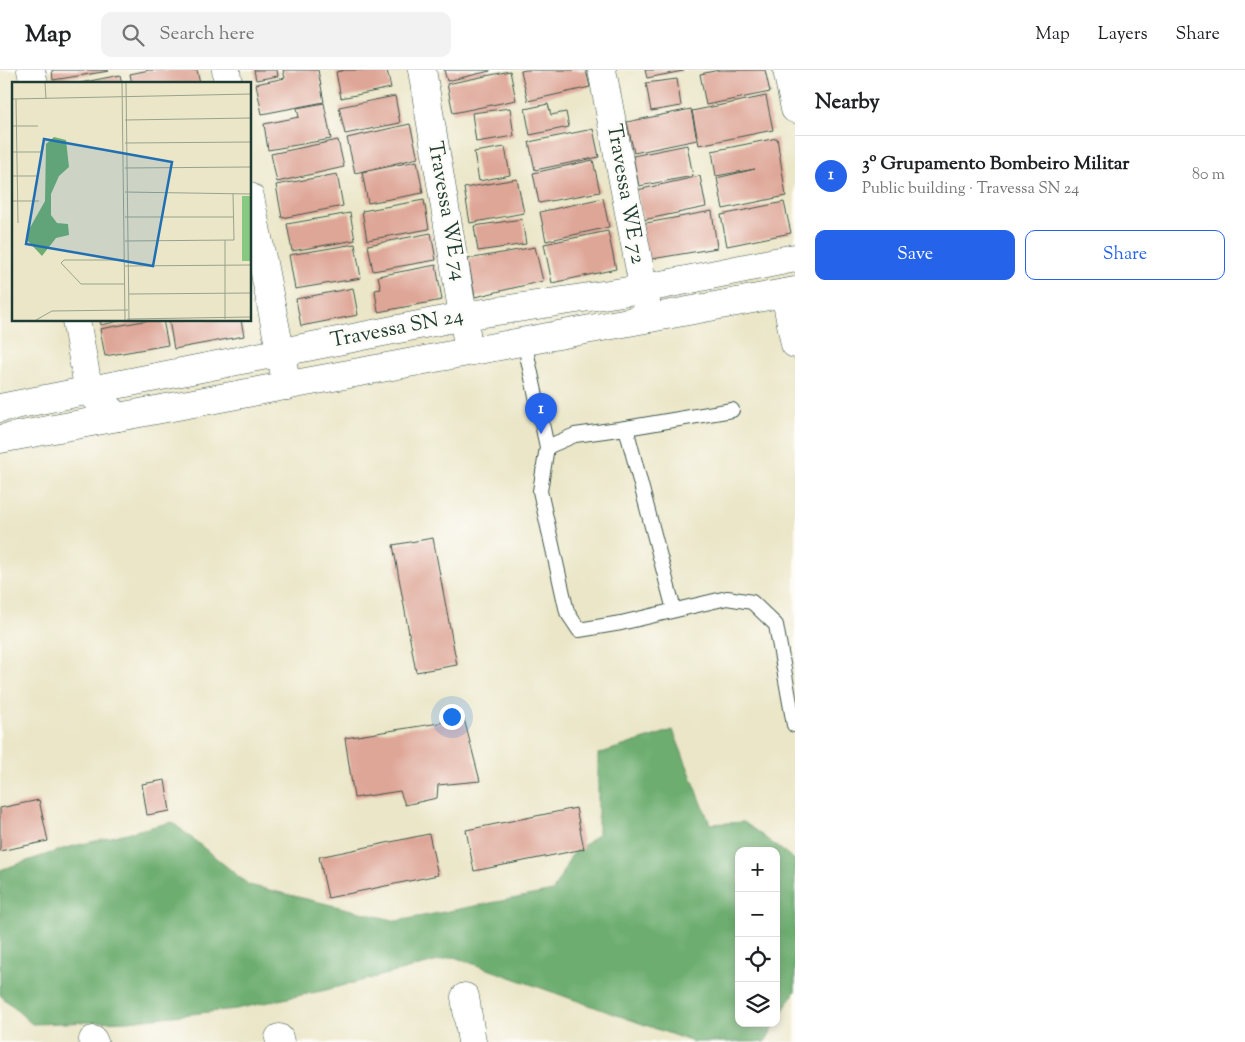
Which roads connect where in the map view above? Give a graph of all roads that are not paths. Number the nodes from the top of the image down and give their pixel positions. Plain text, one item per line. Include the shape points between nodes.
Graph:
1 (422, 70) edge
2 (602, 70) edge
3 (787, 70) edge
4 (795, 109) edge
5 (251, 202) edge
6 (795, 258) edge
7 (642, 289) junction
8 (790, 292) edge
9 (464, 316) junction
10 (649, 318) junction
11 (76, 321) edge
12 (524, 341) junction
13 (795, 344) edge
14 (469, 351) junction
15 (280, 352) junction
16 (287, 386) junction
17 (89, 392) junction
18 (0, 408) edge
19 (732, 410) dead end
20 (118, 417) junction
21 (626, 428) junction
22 (0, 439) edge
23 (547, 447) junction
24 (674, 610) junction
25 (794, 725) edge
26 (465, 997) dead end
27 (472, 1042) edge

1 - 9 main road, Travessa WE 74
2 - 7 main road, Travessa WE 72
3 - 4 main road
5 - 15 main road
6 - 7 main road, Travessa SN 24
7 - 9 main road, Travessa SN 24
7 - 10 main road, Travessa WE 72
8 - 10 main road, Travessa SN 24
8 - 13 main road
9 - 14 main road, Travessa WE 74
9 - 15 main road, Travessa SN 24
10 - 12 main road, Travessa SN 24
11 - 17 main road
12 - 14 main road, Travessa SN 24
12 - 23 lane
14 - 16 main road, Travessa SN 24
15 - 16 main road
15 - 17 main road, Travessa SN 24
16 - 20 main road, Travessa SN 24
17 - 18 main road, Travessa SN 24
17 - 20 main road
19 - 21 lane
20 - 22 main road, Travessa SN 24
21 - 23 lane via 575,435
21 - 24 lane
23 - 24 lane via 540,491 567,612 579,630
24 - 25 lane via 727,598 752,602 776,625
26 - 27 main road

